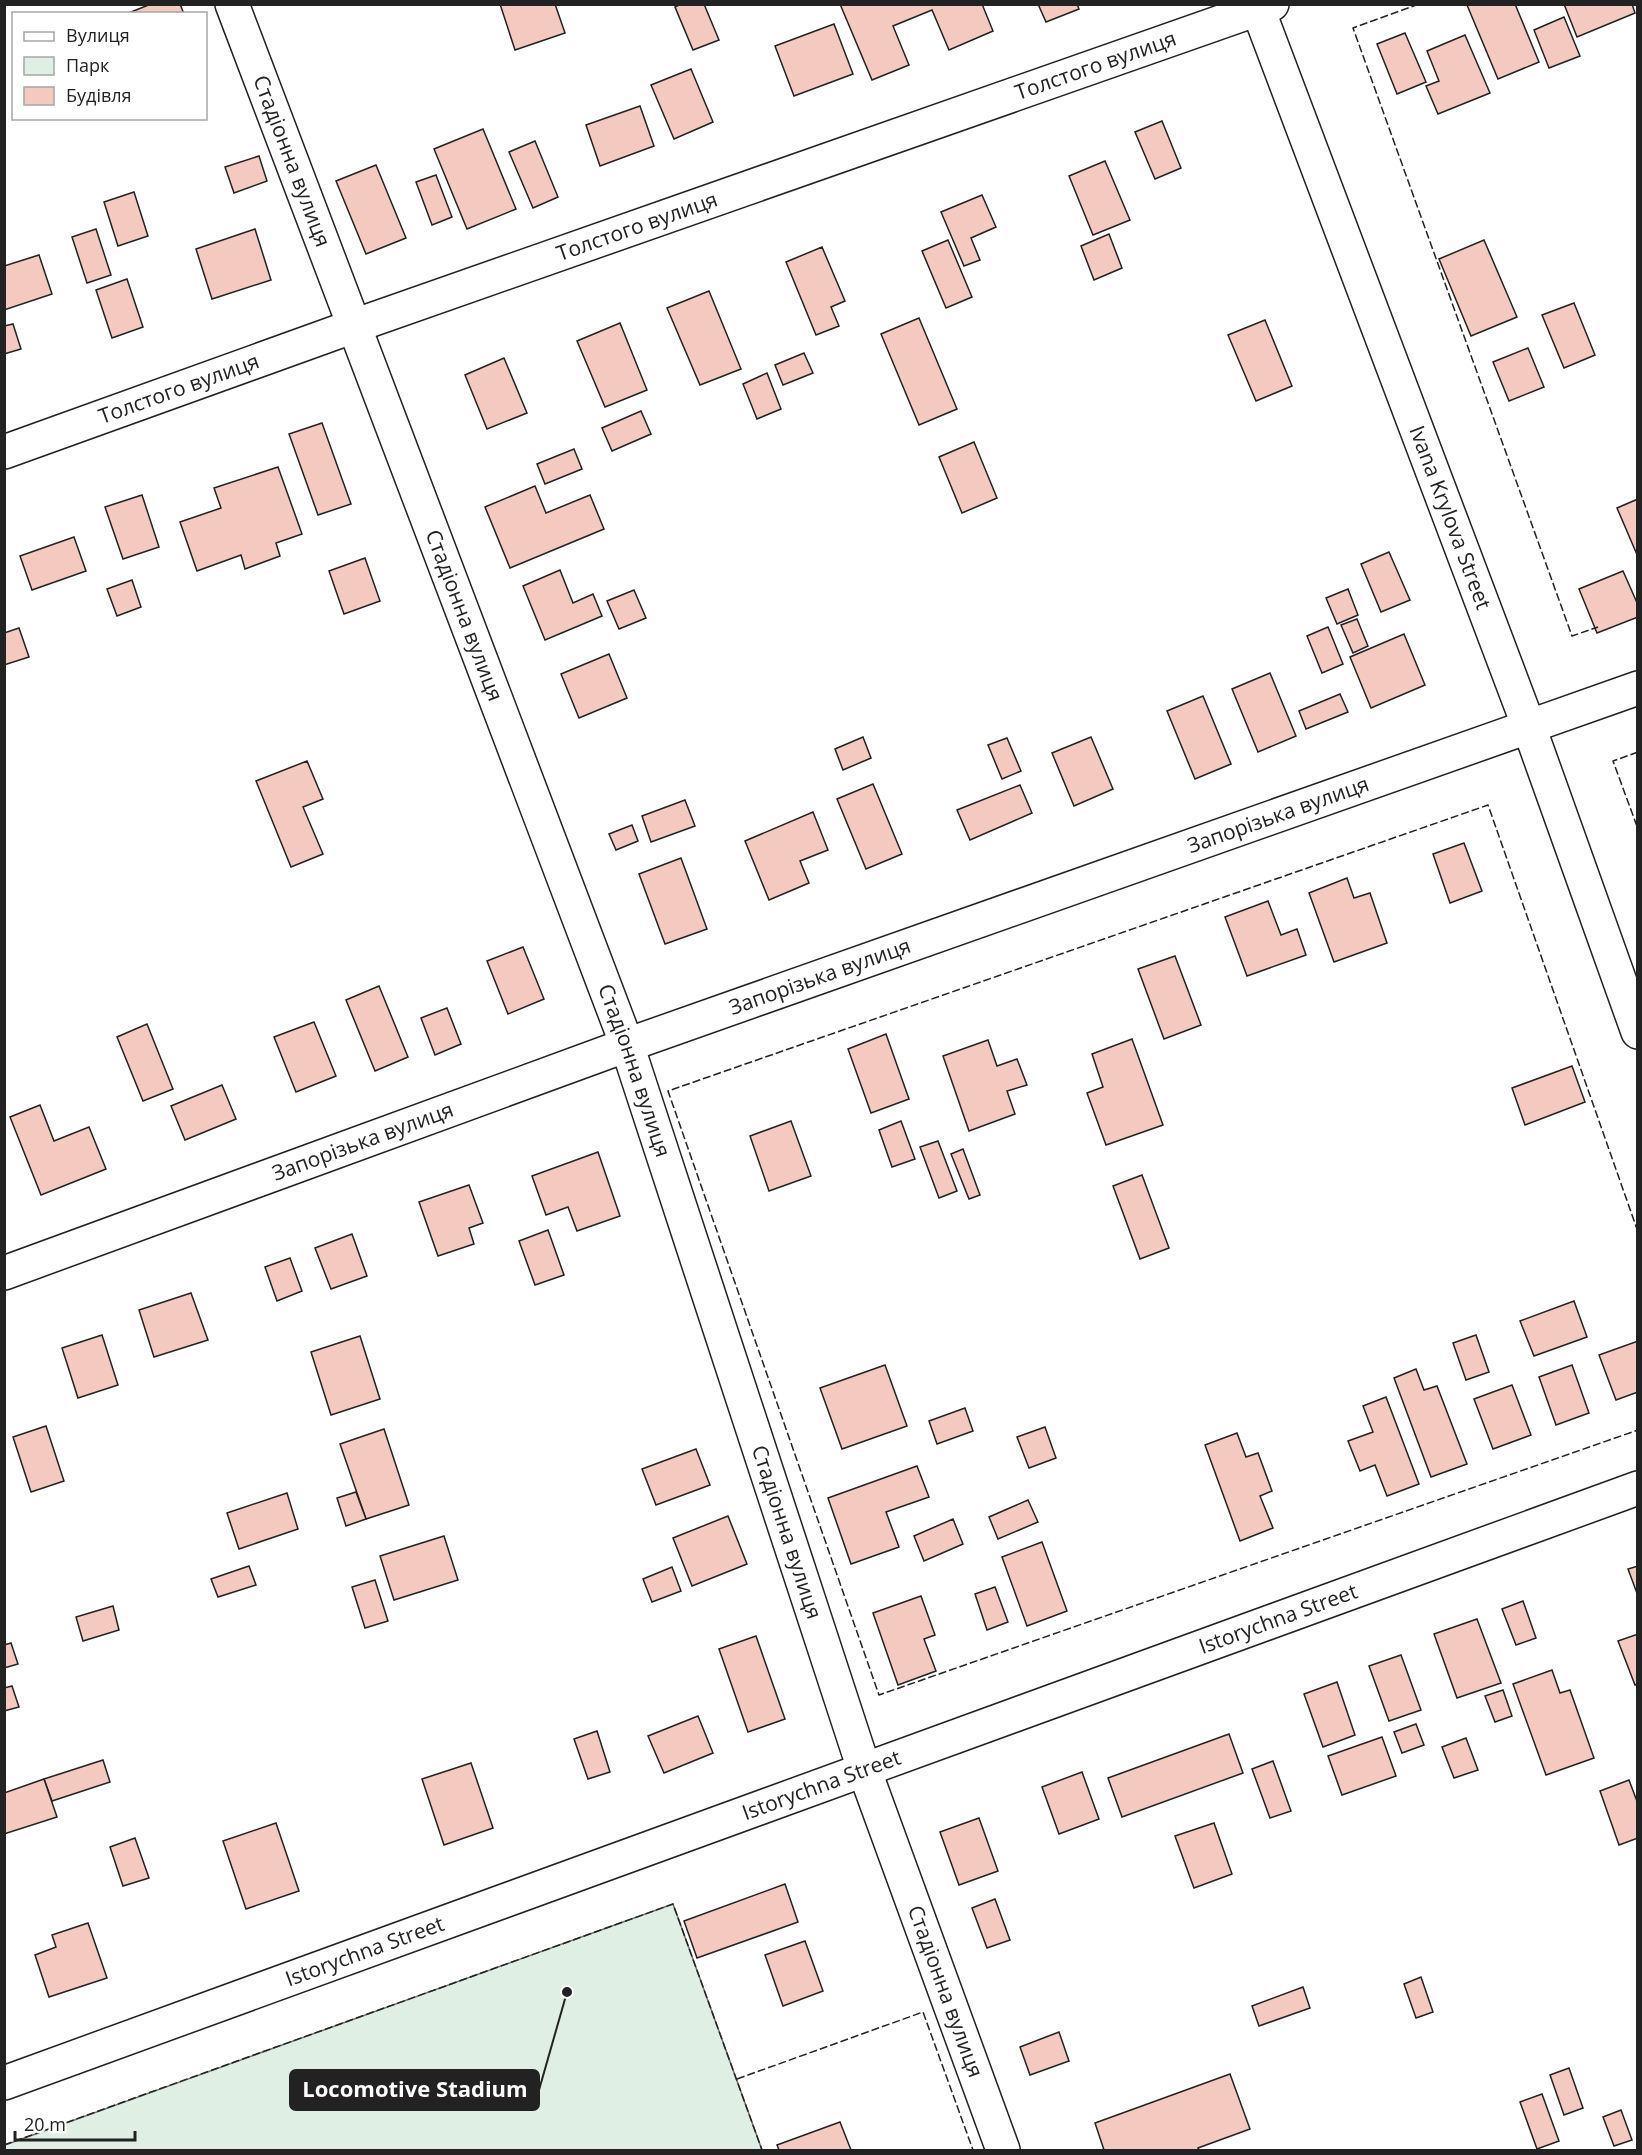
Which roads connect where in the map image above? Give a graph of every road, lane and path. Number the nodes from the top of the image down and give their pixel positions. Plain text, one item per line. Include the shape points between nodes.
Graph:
1 (231, 4) edge
2 (1262, 6) edge
3 (354, 326) junction
4 (4, 452) edge
5 (1638, 688) edge
6 (1529, 727) junction
7 (1638, 1032) edge
8 (627, 1045) junction
9 (4, 1273) edge
10 (1638, 1488) edge
11 (864, 1769) junction
12 (4, 2083) edge
13 (1003, 2151) edge

1 - 3 street, Стадіонна вулиця
2 - 3 street, Толстого вулиця
2 - 6 street, Ivana Krylova Street
3 - 4 street, Толстого вулиця
3 - 8 street, Стадіонна вулиця
5 - 6 street, Запорізька вулиця
6 - 7 street, Ivana Krylova Street
6 - 8 street, Запорізька вулиця
8 - 9 street, Запорізька вулиця
8 - 11 street, Стадіонна вулиця
10 - 11 street, Istorychna Street
11 - 12 street, Istorychna Street
11 - 13 street, Стадіонна вулиця

